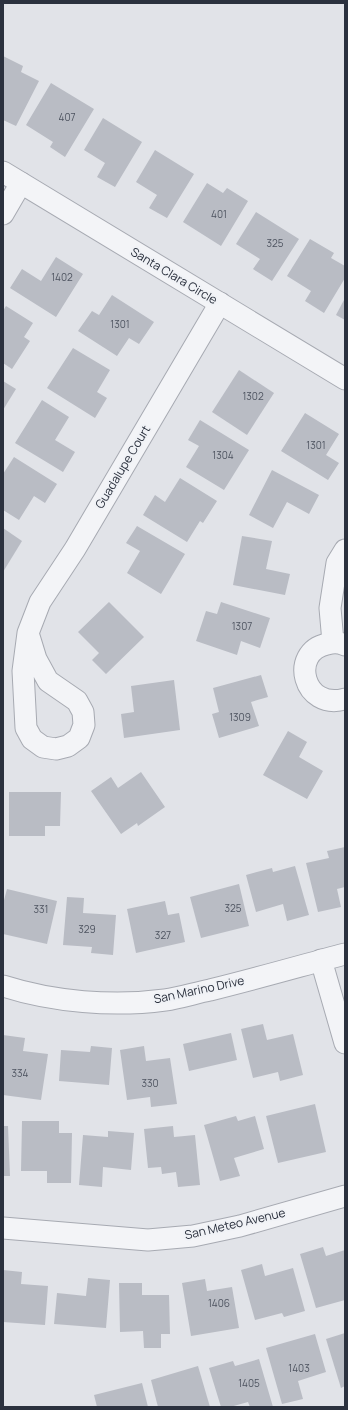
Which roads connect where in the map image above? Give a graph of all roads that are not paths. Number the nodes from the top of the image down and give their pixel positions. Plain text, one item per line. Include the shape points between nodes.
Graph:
1 (3, 172) edge
2 (21, 183) junction
3 (3, 214) edge
4 (220, 303) junction
5 (345, 379) edge
6 (345, 550) edge
7 (28, 633) junction
8 (339, 643) edge
9 (345, 699) edge
10 (345, 954) edge
11 (321, 960) junction
12 (3, 986) edge
13 (345, 1043) edge
14 (345, 1196) edge
15 (3, 1228) edge

1 - 2 street, Santa Clara Circle
2 - 3 street
2 - 4 street, Santa Clara Circle
4 - 5 street, Santa Clara Circle
4 - 7 street, Guadalupe Court via 40,602
6 - 8 street via 337,564 330,608
7 - 7 street, Guadalupe Court via 24,671 26,728 32,739 43,747 56,749 68,746 78,738 84,725 83,712 77,700 48,681 36,659
8 - 9 street via 323,644 314,650 308,658 305,678 316,696 335,702
10 - 11 street, San Marino Drive
11 - 12 street, San Marino Drive via 166,1000 80,1002
11 - 13 street
14 - 15 street, San Meteo Avenue via 240,1226 193,1236 148,1240

